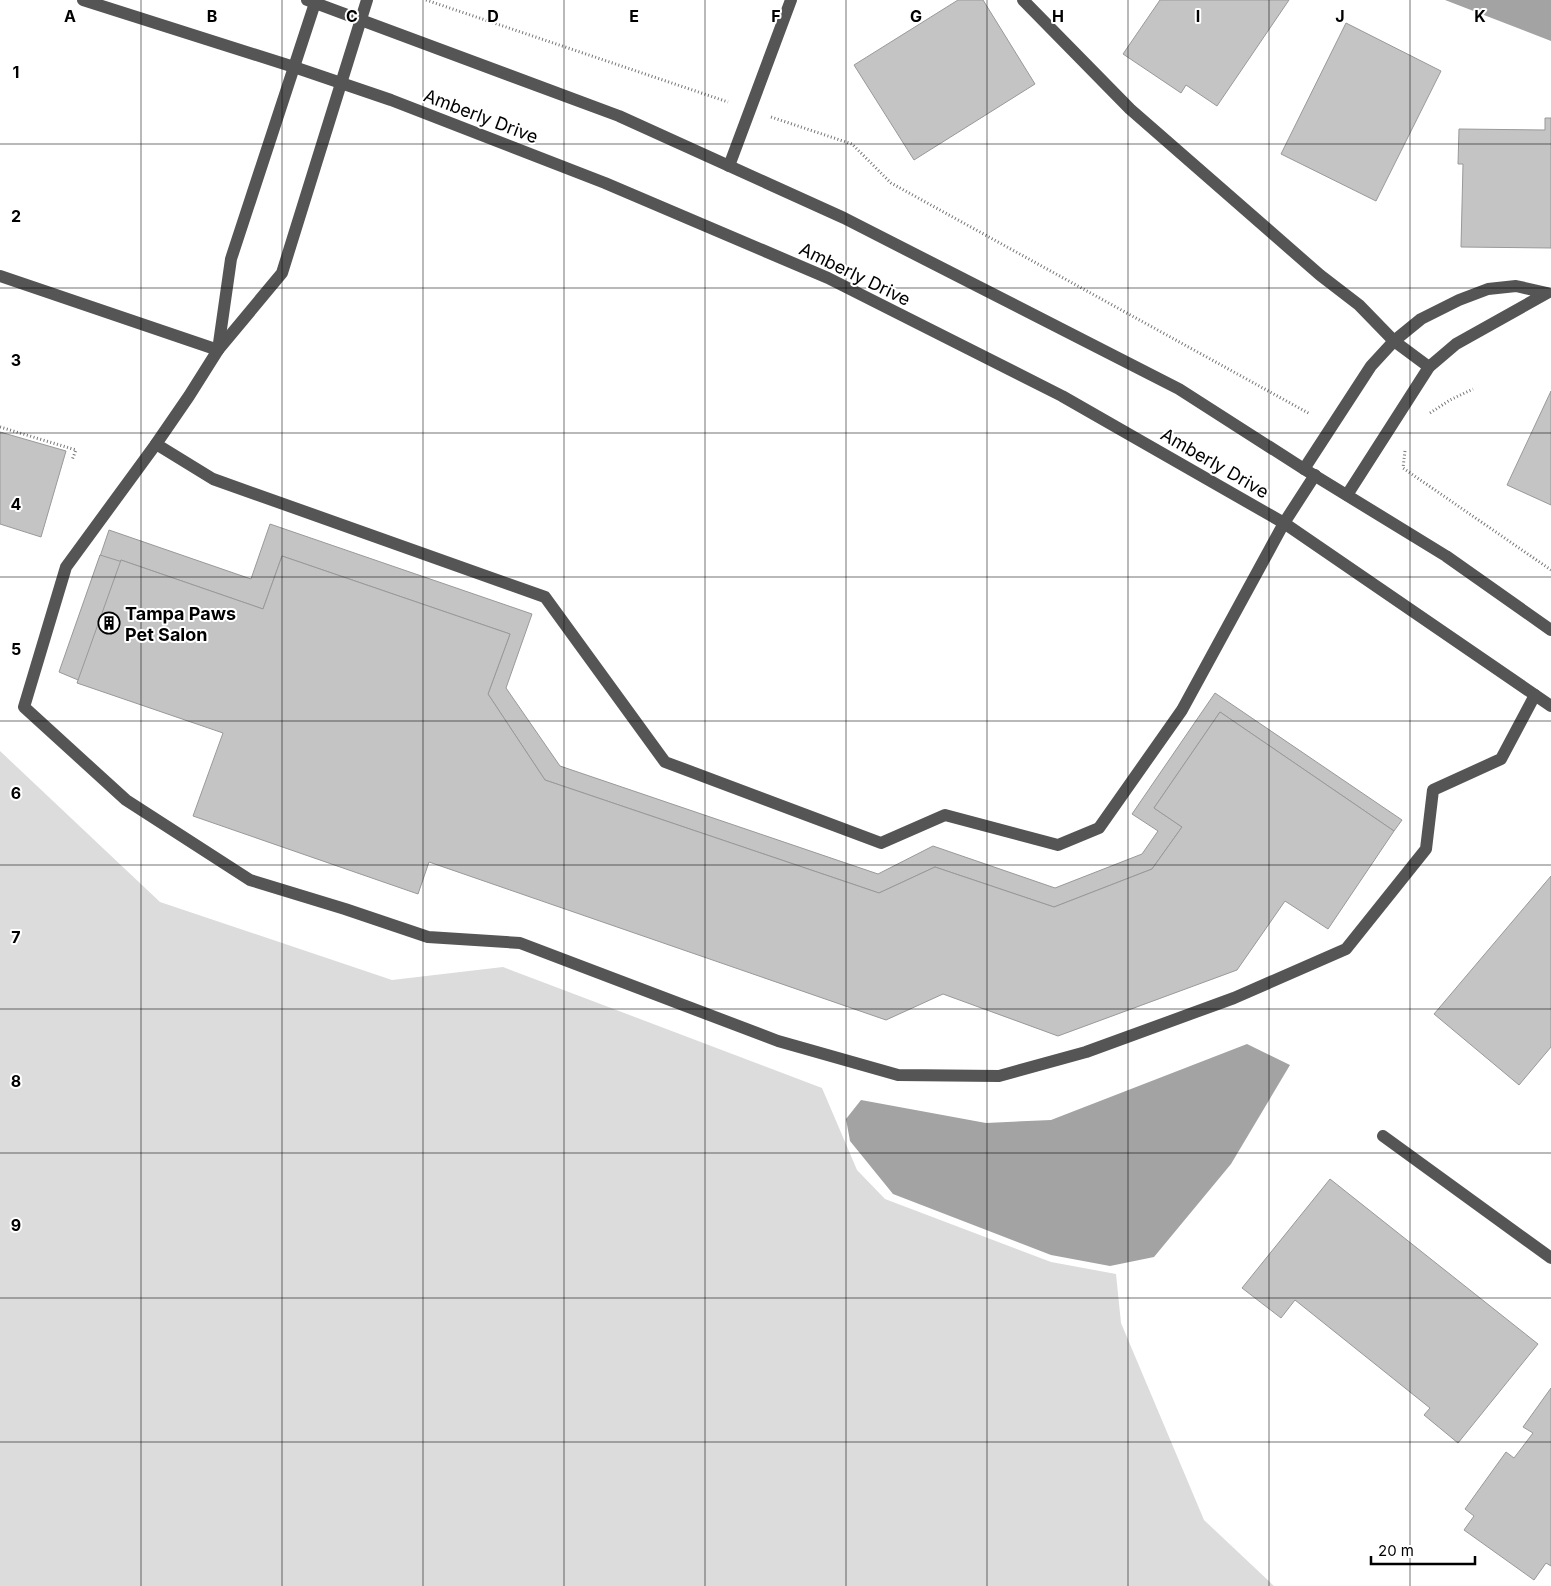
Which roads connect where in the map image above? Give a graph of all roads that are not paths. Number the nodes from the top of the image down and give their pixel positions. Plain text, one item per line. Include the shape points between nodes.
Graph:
1 (83, 0) edge
2 (367, 0) edge
3 (790, 0) edge
4 (1023, 0) edge
5 (313, 1) edge
6 (361, 20) junction
7 (294, 67) junction
8 (341, 83) junction
9 (729, 166) junction
10 (0, 276) edge
11 (1549, 294) edge
12 (1394, 341) junction
13 (218, 350) junction
14 (1429, 367) junction
15 (156, 444) junction
16 (1310, 472) junction
17 (1347, 495) junction
18 (1284, 523) junction
19 (1551, 630) edge
20 (1535, 695) junction
21 (1551, 706) edge
22 (1383, 1136) dead end
23 (1551, 1258) edge

1 - 7 street, Amberly Drive
2 - 6 street
3 - 9 street
4 - 12 street via 1130,109 1312,269 1359,305
5 - 6 street
5 - 7 street
6 - 8 street
6 - 9 street via 620,116
7 - 8 street, Amberly Drive
7 - 13 street via 231,259
8 - 13 street via 282,273
8 - 18 street, Amberly Drive via 605,183 828,278 1062,396
9 - 16 street via 844,218 1180,389
10 - 13 street
11 - 12 street via 1516,286 1488,289 1436,310
11 - 14 street via 1456,344
12 - 14 street
12 - 16 street via 1371,366
13 - 15 street
14 - 17 street
15 - 18 street via 213,479 545,597 665,762 881,843 945,815 1058,845 1100,828 1182,710
15 - 20 street via 66,567 24,707 126,800 250,880 428,936 520,943 778,1042 898,1076 999,1076 1086,1052 1234,998 1346,949 1426,849 1432,790 1500,759
16 - 17 street
16 - 18 street
17 - 19 street via 1446,556
18 - 20 street, Amberly Drive
20 - 21 street, Amberly Drive
22 - 23 street

